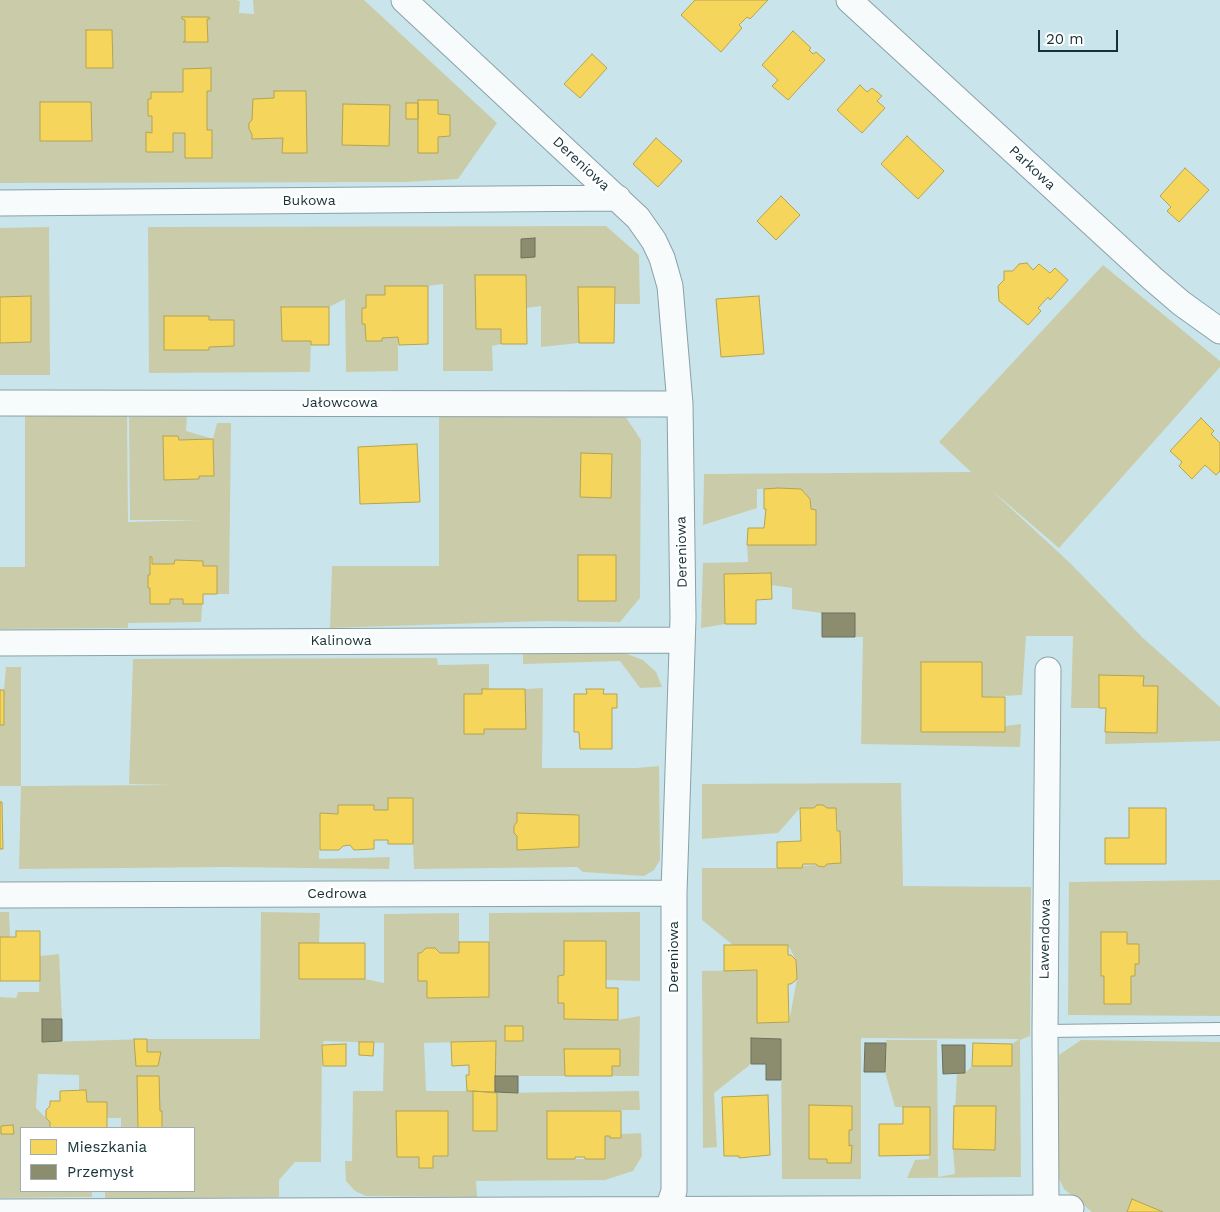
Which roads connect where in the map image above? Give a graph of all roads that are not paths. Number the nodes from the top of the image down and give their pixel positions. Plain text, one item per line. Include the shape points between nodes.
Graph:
1 (404, 0) edge
2 (849, 0) edge
3 (618, 198) junction
4 (0, 203) edge
5 (1220, 332) edge
6 (0, 403) edge
7 (680, 404) junction
8 (682, 640) junction
9 (0, 643) edge
10 (1048, 670) dead end
11 (674, 893) junction
12 (0, 895) edge
13 (1220, 1029) edge
14 (1045, 1030) junction
15 (1046, 1208) junction
16 (1071, 1208) dead end
17 (668, 1211) edge
18 (0, 1212) edge

1 - 3 street, Dereniowa
2 - 5 street, Parkowa via 1153,279
3 - 4 street, Bukowa
3 - 7 street, Dereniowa via 638,218 662,258 670,286
6 - 7 street, Jałowcowa
7 - 8 street, Dereniowa
8 - 9 street, Kalinowa
8 - 11 street, Dereniowa
10 - 14 street, Lawendowa
11 - 12 street, Cedrowa
11 - 17 street, Dereniowa via 674,1191
13 - 14 lane
14 - 15 street, Lawendowa
15 - 16 street
15 - 17 street
17 - 18 street

